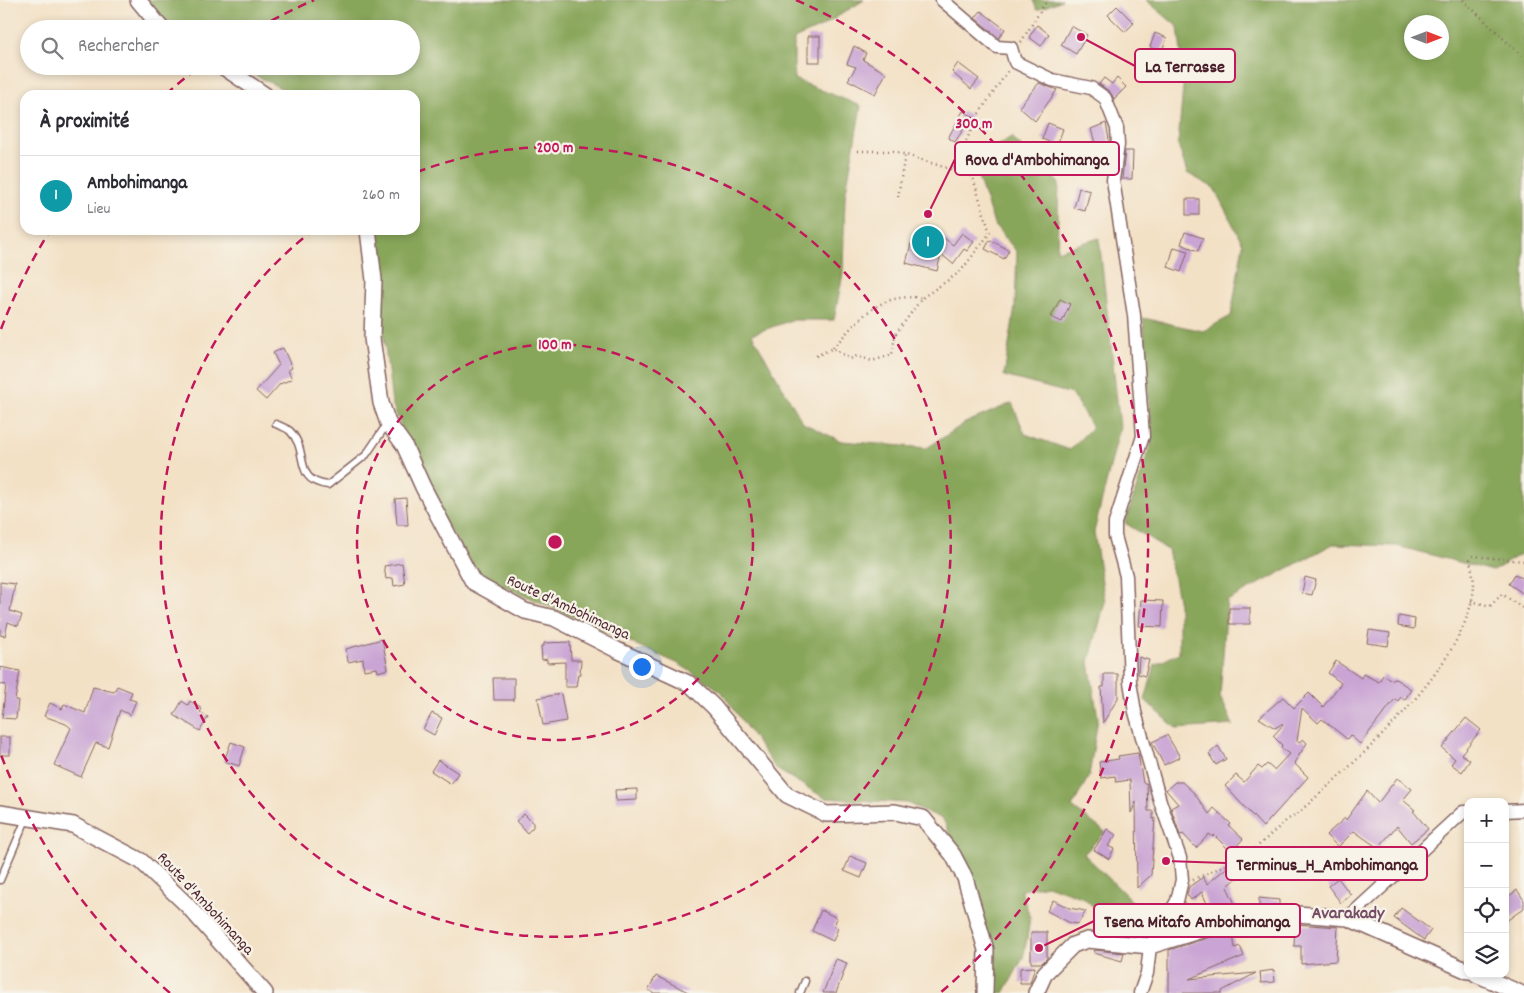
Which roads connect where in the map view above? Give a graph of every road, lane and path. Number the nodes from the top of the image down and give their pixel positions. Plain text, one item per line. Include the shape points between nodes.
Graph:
1 (138, 0) edge
2 (942, 0) edge
3 (1046, 0) edge
4 (1463, 0) edge
5 (155, 20) edge
6 (1011, 48) junction
7 (1524, 58) edge
8 (1015, 62) junction
9 (235, 75) edge
10 (258, 90) edge
11 (858, 151) dead end
12 (905, 154) junction
13 (953, 170) junction
14 (898, 197) dead end
15 (369, 235) edge
16 (922, 298) junction
17 (833, 348) junction
18 (816, 356) dead end
19 (388, 423) junction
20 (276, 424) dead end
21 (1524, 561) edge
22 (1470, 601) junction
23 (1524, 608) edge
24 (1524, 810) edge
25 (1509, 811) edge
26 (1464, 812) edge
27 (0, 813) edge
28 (27, 816) junction
29 (0, 880) edge
30 (1182, 880) junction
31 (1348, 918) junction
32 (1150, 946) junction
33 (1464, 968) edge
34 (1485, 978) edge
35 (805, 981) dead end
36 (1517, 992) edge
37 (265, 993) edge
38 (800, 993) edge
39 (984, 993) edge
40 (1036, 993) edge
41 (1140, 993) edge

1 - 5 street
2 - 6 street via 997,47
3 - 6 path via 1022,41
4 - 7 path
6 - 8 street
8 - 13 path via 978,115
8 - 30 street via 1052,80 1091,88 1104,98 1117,128 1114,186 1134,315 1143,436 1116,522 1116,536 1126,576 1130,682 1135,712 1180,858
9 - 10 street
11 - 12 path via 894,150
12 - 13 path
12 - 14 path
13 - 16 path via 973,178 990,233 960,272
15 - 19 street, Route d'Ambohimanga via 374,280 372,338 381,403
16 - 17 path via 905,296 883,302 860,319
16 - 17 path via 895,335 892,355 872,361 857,356 850,359
17 - 18 path
19 - 20 lane via 366,456 328,485 314,483 307,477 290,431
19 - 39 street, Route d'Ambohimanga via 404,445 473,582 525,611 554,618 690,684 714,707 787,795 826,814 896,812 923,818 952,854 965,878 986,950
21 - 22 path via 1473,556 1470,559 1474,585
22 - 23 path via 1490,606 1502,594
22 - 30 path via 1464,626 1434,676 1370,748 1249,854 1198,879
24 - 25 street
26 - 31 street
27 - 28 street, Route d'Ambohimanga
28 - 29 lane
28 - 37 street, Route d'Ambohimanga via 73,825 140,861 187,905
30 - 32 street via 1177,901
31 - 32 street via 1297,914 1208,928
31 - 33 street
32 - 40 street via 1087,940 1073,945 1045,973
32 - 41 street via 1147,973
34 - 36 street
35 - 38 lane

